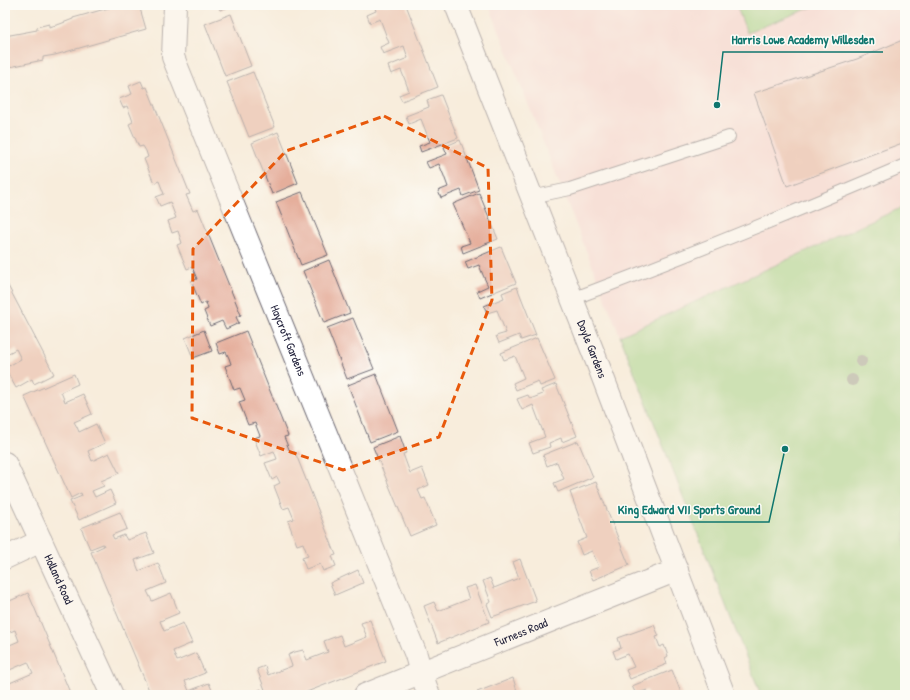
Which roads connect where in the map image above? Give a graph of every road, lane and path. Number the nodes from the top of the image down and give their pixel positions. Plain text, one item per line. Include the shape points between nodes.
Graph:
1 (175, 5) edge
2 (456, 5) edge
3 (729, 138) dead end
4 (905, 165) edge
5 (532, 197) junction
6 (572, 299) junction
7 (5, 463) edge
8 (41, 541) junction
9 (5, 558) edge
10 (677, 570) junction
11 (421, 673) junction
12 (112, 695) edge
13 (365, 695) edge
14 (430, 695) edge
15 (724, 695) edge

1 - 11 street, Haycroft Gardens via 173,57 416,655
2 - 5 street, Doyle Gardens
3 - 5 lane via 570,189
4 - 6 lane
5 - 6 street, Doyle Gardens
6 - 10 street, Doyle Gardens
7 - 8 street, Holland Road
8 - 9 street
8 - 12 street, Holland Road
10 - 11 street, Furness Road
10 - 15 street, Doyle Gardens
11 - 13 street, Furness Road
11 - 14 street, Haycroft Gardens

